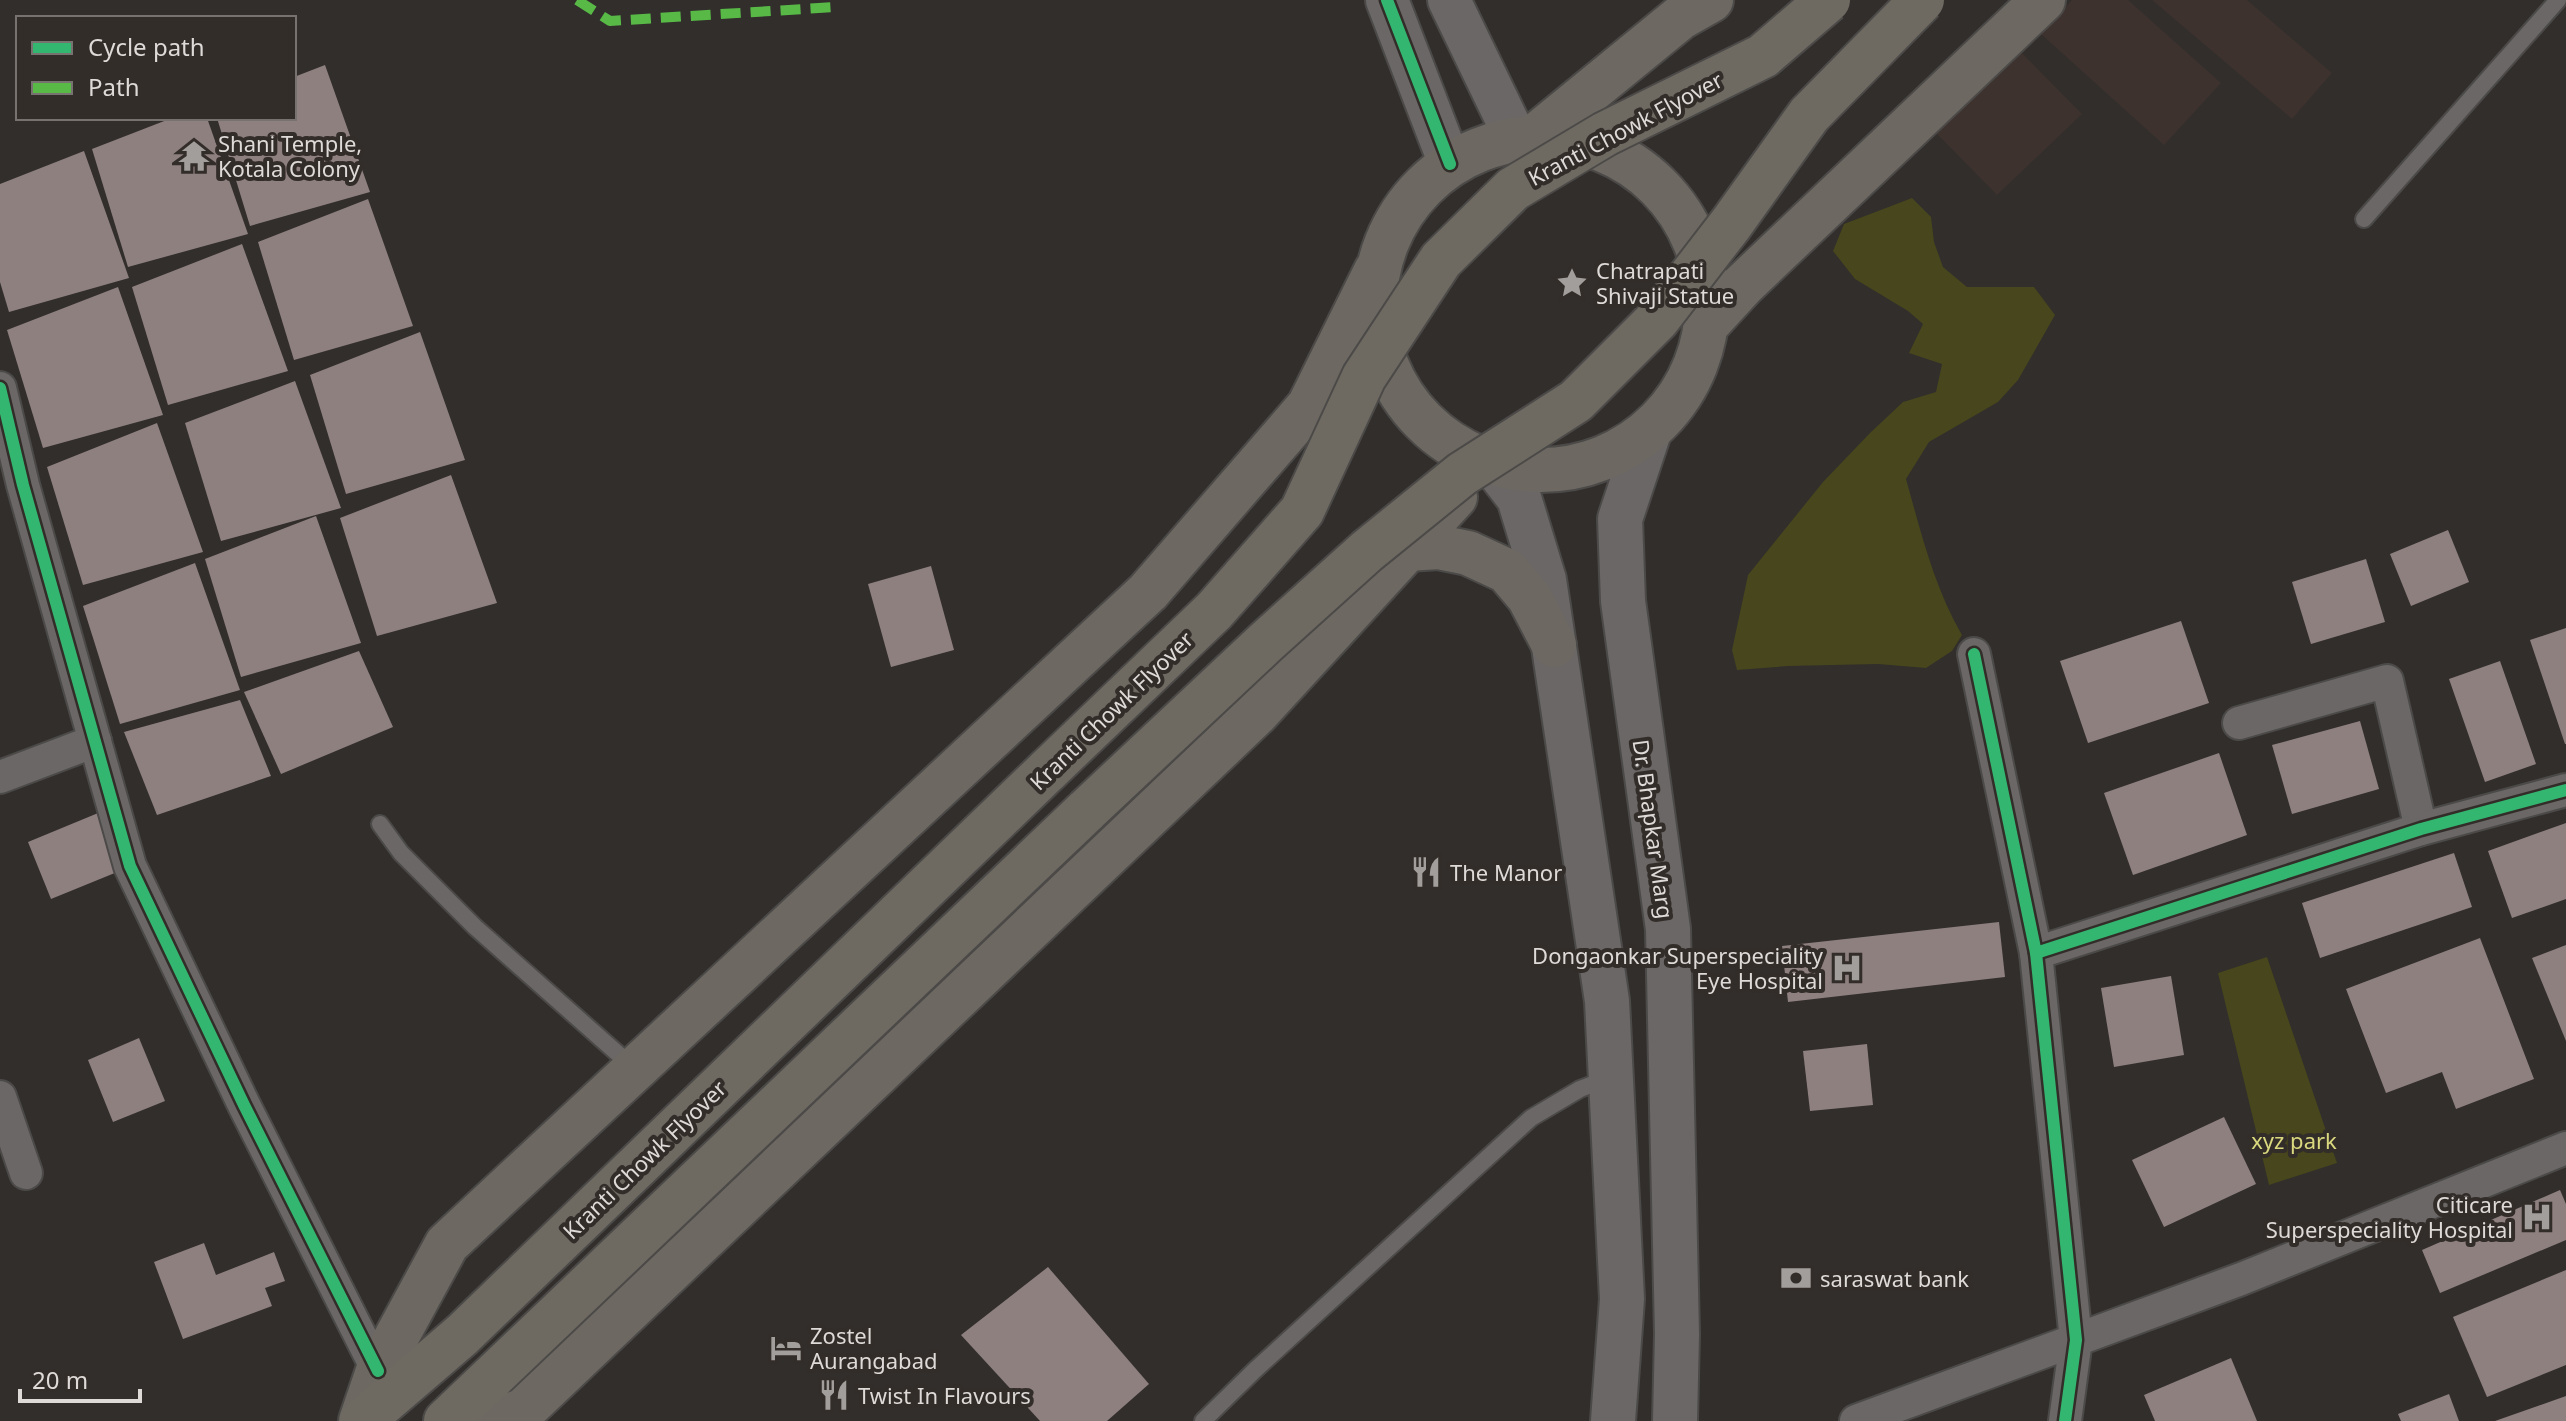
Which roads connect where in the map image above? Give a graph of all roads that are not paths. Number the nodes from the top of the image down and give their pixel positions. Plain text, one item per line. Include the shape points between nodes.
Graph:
1 (1387, 0) edge
2 (1449, 0) edge
3 (1711, 0) edge
4 (1828, 0) edge
5 (1922, 0) edge
6 (2043, 0) edge
7 (2558, 0) edge
8 (1524, 139) junction
9 (1450, 164) junction
10 (2364, 219) dead end
11 (1376, 271) junction
12 (1709, 322) junction
13 (0, 388) edge
14 (1648, 435) junction
15 (1492, 465) junction
16 (1407, 549) junction
17 (1554, 645) junction
18 (1974, 654) dead end
19 (2239, 723) dead end
20 (95, 741) junction
21 (0, 777) edge
22 (2566, 790) edge
23 (380, 824) dead end
24 (2421, 829) junction
25 (2036, 953) junction
26 (635, 1069) junction
27 (1611, 1078) junction
28 (0, 1097) edge
29 (2565, 1151) edge
30 (26, 1173) dead end
31 (2076, 1340) junction
32 (378, 1371) junction
33 (361, 1421) edge
34 (446, 1421) edge
35 (496, 1421) edge
36 (1203, 1421) edge
37 (1613, 1421) edge
38 (1675, 1421) edge
39 (1856, 1421) edge
40 (2065, 1421) edge

1 - 9 street
2 - 8 street
3 - 8 main road via 1681,17
4 - 33 highway, Kranti Chowk Flyover, bridge via 1763,56 1605,134 1502,199 1441,260 1364,377 1302,511 1214,611 462,1335
5 - 34 highway, bridge via 1809,115 1657,320 1576,401 1462,474 1266,642
6 - 12 main road
7 - 10 lane
8 - 9 main road
8 - 12 main road via 1577,141 1634,164 1679,206 1705,261
9 - 11 main road via 1402,210
11 - 15 main road via 1375,334 1397,393 1440,440
11 - 26 main road via 1309,406 1148,592
12 - 14 main road via 1690,385
13 - 20 street
14 - 15 main road via 1586,459
14 - 38 main road, Dr. Bhapkar Marg via 1620,519 1623,601 1668,929
15 - 16 main road
15 - 17 main road via 1519,498 1544,580
16 - 17 main road via 1438,547 1468,553 1507,571 1529,597
16 - 35 main road via 1257,713 524,1410
17 - 27 main road via 1607,1001
18 - 25 street
19 - 24 street via 2387,681
20 - 21 street
20 - 32 street via 130,866
22 - 24 street
23 - 26 lane via 401,853 475,927
24 - 25 street
25 - 31 street
26 - 32 main road via 447,1244
27 - 36 lane via 1580,1089 1531,1118
27 - 37 main road via 1622,1299
28 - 30 street
29 - 31 street
31 - 39 street
31 - 40 street
32 - 33 main road

